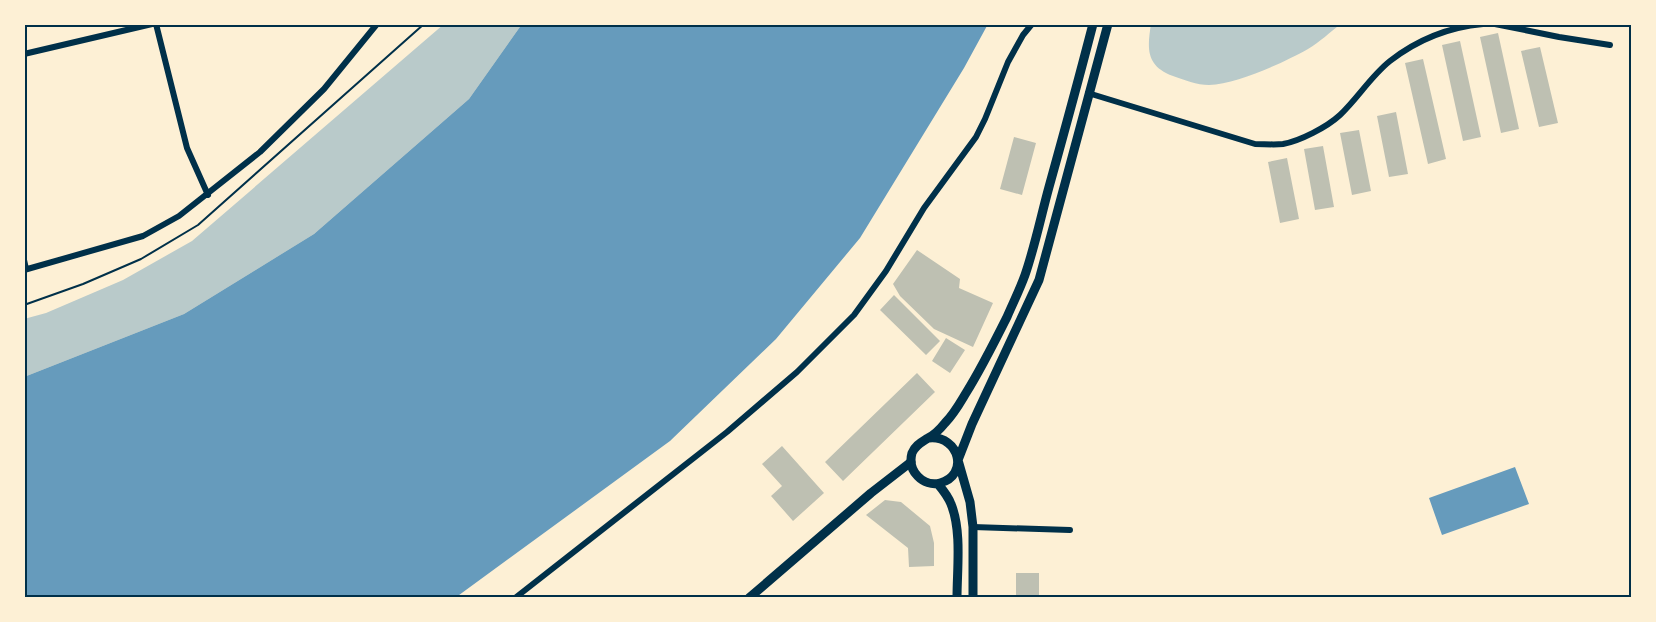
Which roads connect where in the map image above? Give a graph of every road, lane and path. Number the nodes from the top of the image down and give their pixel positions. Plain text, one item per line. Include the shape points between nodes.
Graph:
1 (154, 24) edge
2 (376, 24) edge
3 (1032, 24) edge
4 (1093, 24) edge
5 (1108, 24) edge
6 (1484, 24) edge
7 (1495, 24) edge
8 (1610, 45) dead end
9 (24, 54) edge
10 (1088, 93) junction
11 (208, 195) junction
12 (24, 260) edge
13 (25, 270) edge
14 (929, 438) junction
15 (958, 459) junction
16 (911, 462) junction
17 (938, 484) junction
18 (973, 527) junction
19 (1070, 530) dead end
20 (515, 598) edge
21 (749, 598) edge
22 (957, 598) edge
23 (973, 598) edge

1 - 9 street
1 - 11 street via 187,148
2 - 11 street via 324,89 260,152
3 - 20 street via 1008,62 976,136 854,315 797,372 727,432
4 - 14 main road via 1025,275 976,376 946,422
5 - 10 main road
6 - 10 street via 1447,31 1413,46 1389,62 1339,116 1312,133 1282,144 1255,144
7 - 8 street
10 - 15 main road via 1039,280
11 - 13 street via 143,236
12 - 13 street
14 - 15 main road via 949,442
14 - 16 main road via 916,447
15 - 17 main road via 955,473
15 - 18 main road
16 - 17 main road via 923,481
16 - 21 main road
17 - 22 main road via 952,506 957,528
18 - 19 street
18 - 23 main road

